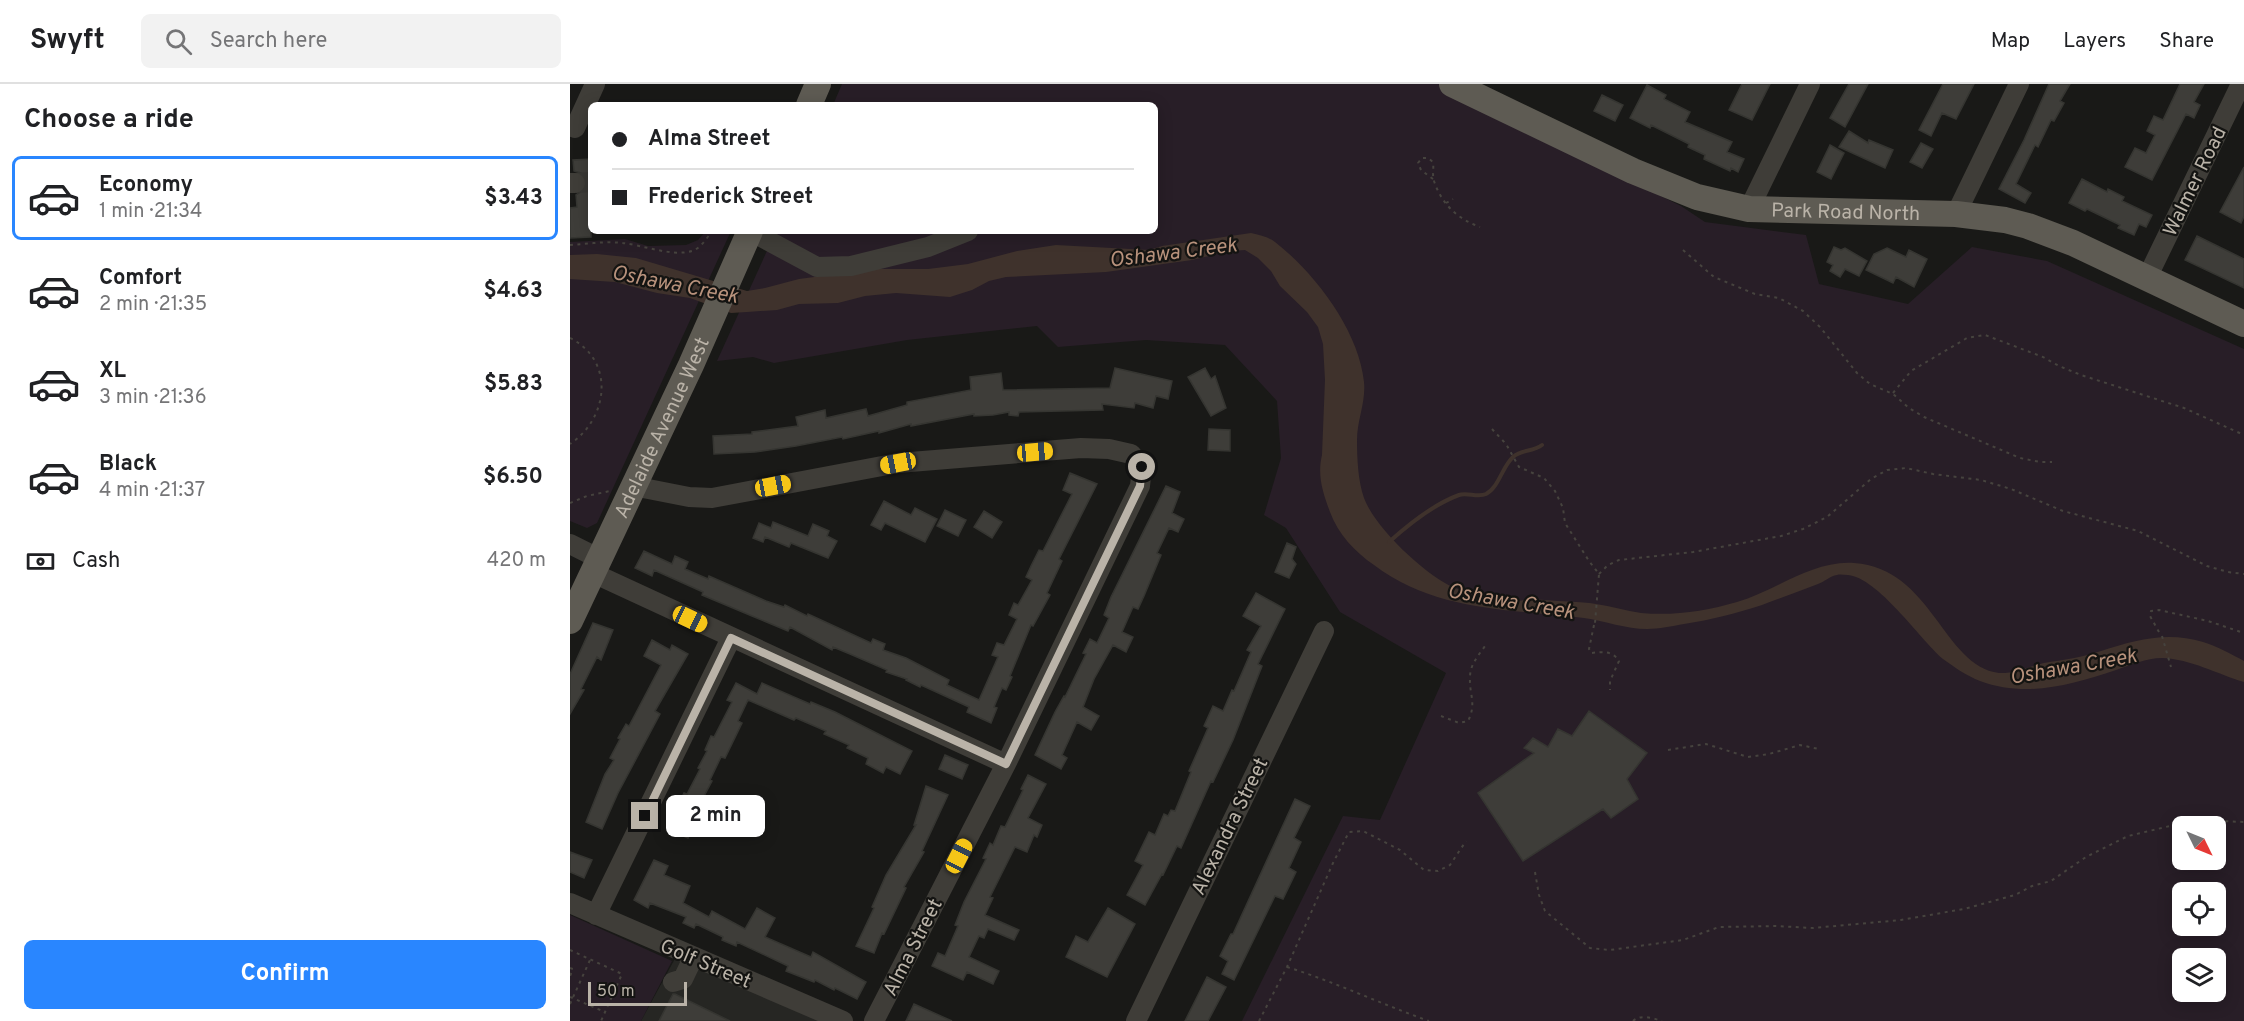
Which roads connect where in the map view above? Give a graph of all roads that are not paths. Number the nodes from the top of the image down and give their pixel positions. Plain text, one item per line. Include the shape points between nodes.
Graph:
1 (596, 84) edge
2 (818, 84) edge
3 (1810, 84) edge
4 (2019, 84) edge
5 (2241, 84) edge
6 (1456, 85) edge
7 (589, 102) edge
8 (810, 102) edge
9 (588, 105) edge
10 (579, 128) edge
11 (1749, 209) junction
12 (1956, 214) junction
13 (749, 234) edge
14 (756, 234) edge
15 (961, 234) edge
16 (2147, 278) junction
17 (2244, 324) edge
18 (624, 487) junction
19 (570, 544) edge
20 (597, 566) junction
21 (570, 621) edge
22 (1324, 631) dead end
23 (731, 638) junction
24 (1006, 764) junction
25 (570, 903) edge
26 (596, 915) junction
27 (693, 958) junction
28 (673, 982) dead end
29 (843, 1021) edge
30 (874, 1021) edge
31 (1136, 1021) edge

1 - 7 street
2 - 8 main road
3 - 11 street
4 - 12 street
5 - 16 street, Walmer Road
6 - 11 main road, Park Road North via 1675,189
9 - 10 street
11 - 12 main road, Park Road North
12 - 16 main road, Park Road North via 2005,220 2050,233
13 - 18 main road, Adelaide Avenue West via 692,365
14 - 15 street via 817,267 851,266 928,248
16 - 17 main road, Park Road North
18 - 20 main road, Adelaide Avenue West
18 - 24 street, Alma Street via 712,498 898,463 1081,448 1131,454 1142,467 1140,486
19 - 20 street
20 - 21 main road, Adelaide Avenue West
20 - 23 street
22 - 31 street, Alexandra Street
23 - 24 street
23 - 26 street
24 - 30 street, Alma Street
25 - 26 street, Golf Street
26 - 27 street, Golf Street
27 - 28 street via 683,979
27 - 29 street, Golf Street

